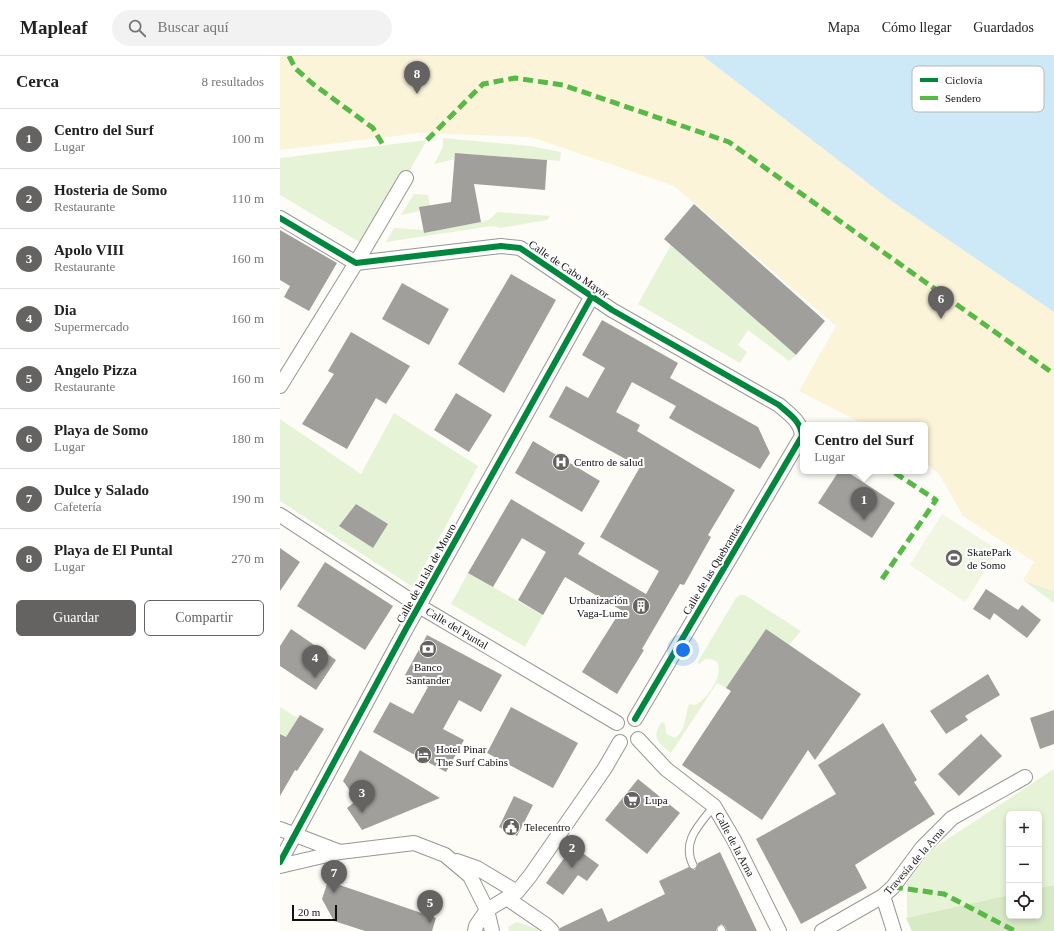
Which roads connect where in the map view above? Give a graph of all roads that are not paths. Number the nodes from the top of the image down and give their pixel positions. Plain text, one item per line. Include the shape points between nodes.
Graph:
1 (406, 178) dead end
2 (280, 218) edge
3 (356, 263) junction
4 (592, 296) junction
5 (280, 386) edge
6 (800, 427) edge
7 (800, 439) edge
8 (280, 515) edge
9 (420, 606) junction
10 (635, 719) junction
11 (617, 723) junction
12 (638, 739) junction
13 (620, 742) junction
14 (1025, 777) dead end
15 (714, 806) junction
16 (306, 815) junction
17 (280, 829) edge
18 (294, 835) junction
19 (318, 844) junction
20 (340, 852) junction
21 (445, 856) junction
22 (280, 862) edge
23 (693, 865) dead end
24 (280, 866) edge
25 (512, 896) junction
26 (883, 896) junction
27 (487, 910) junction
28 (475, 931) edge
29 (492, 931) edge
30 (552, 931) edge
31 (779, 931) edge
32 (822, 931) edge
33 (894, 931) edge

1 - 3 street
2 - 3 street
3 - 4 street, Calle de Cabo Mayor via 501,246 520,248
3 - 5 street
4 - 6 street, Calle de Cabo Mayor via 612,310 779,404
4 - 9 street, Calle de la Isla de Mouro
7 - 10 street, Calle de las Quebrantas
8 - 9 street, Calle del Puntal
9 - 11 street, Calle del Puntal
9 - 16 street, Calle de la Isla de Mouro
10 - 11 street via 623,718
10 - 12 street via 641,731
11 - 13 street via 614,731
12 - 13 street via 628,744
12 - 15 street, Calle de la Arna via 666,769
13 - 25 street via 605,768
14 - 26 street, Travesía de la Arna via 952,818 922,848 893,887
15 - 23 lane via 692,834 689,844
15 - 31 street, Calle de la Arna
16 - 18 street, Calle de la Isla de Mouro
16 - 19 street via 309,829
17 - 18 street
18 - 19 street
18 - 22 street, Calle de la Isla de Mouro
19 - 20 street
20 - 21 street via 414,843
20 - 24 street
21 - 25 street via 477,868
21 - 27 street via 470,876
25 - 27 street
25 - 30 street
26 - 32 street, Travesía de la Arna
26 - 33 street
27 - 28 street
27 - 29 street

